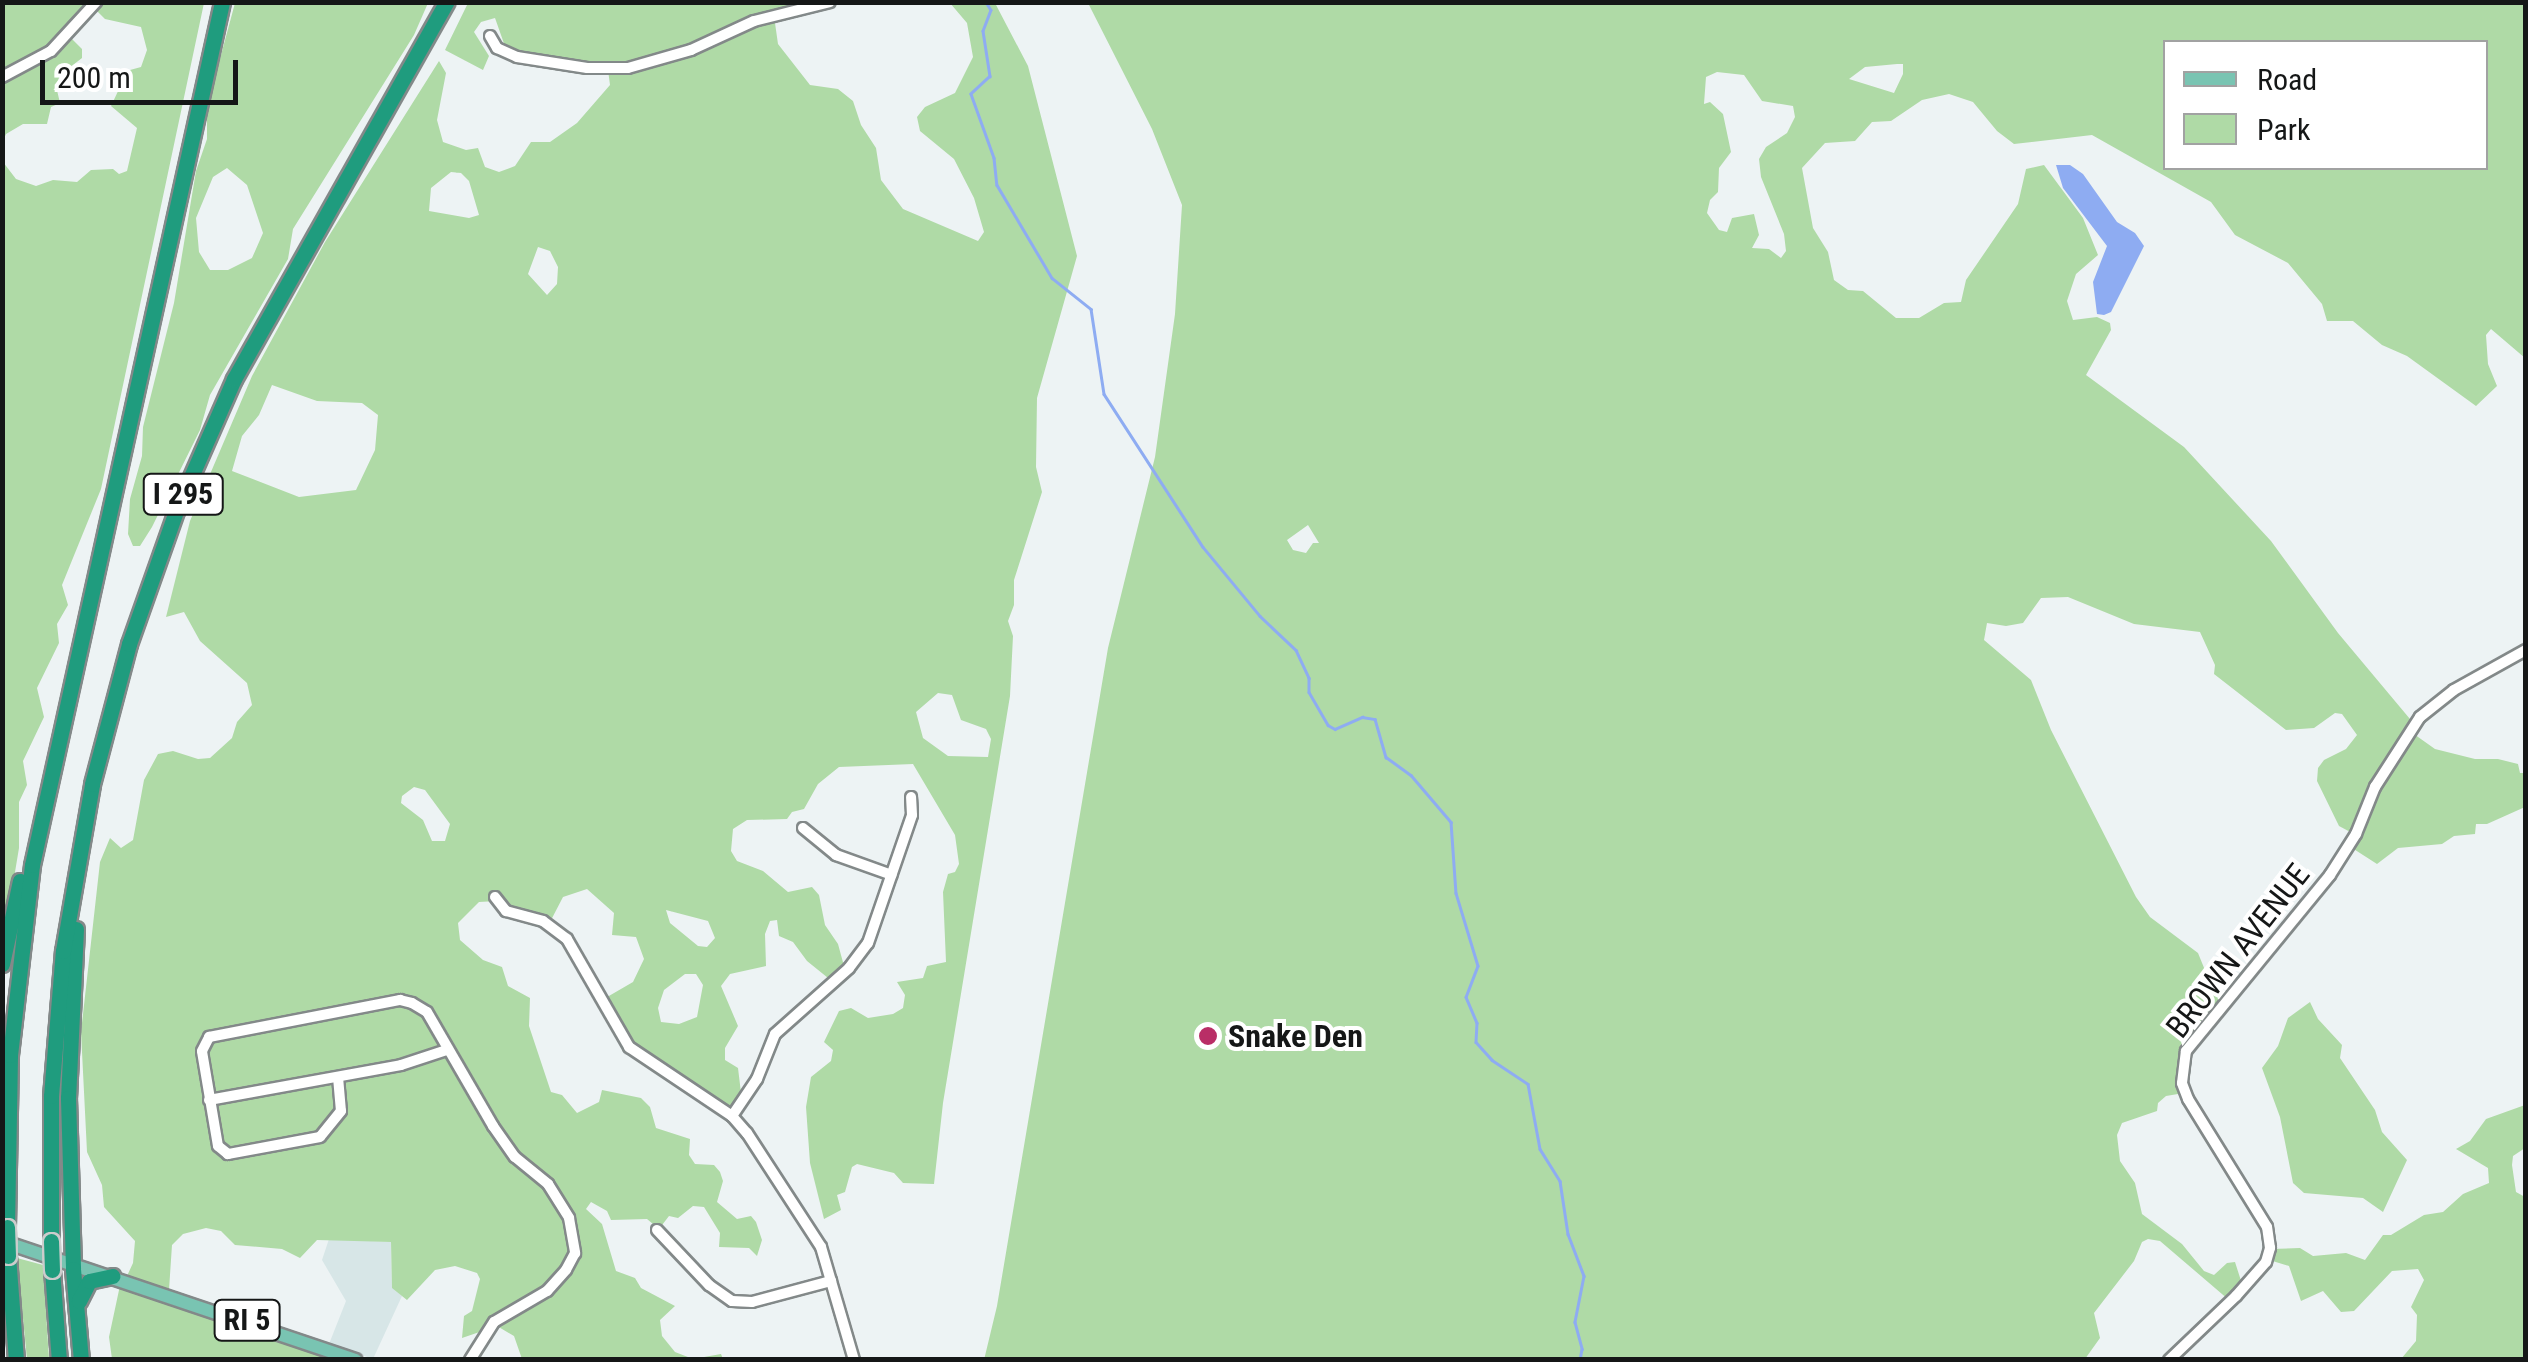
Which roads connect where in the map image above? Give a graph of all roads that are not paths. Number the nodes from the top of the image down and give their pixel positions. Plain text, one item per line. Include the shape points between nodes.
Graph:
1 (96, 2) edge
2 (222, 2) edge
3 (446, 2) edge
4 (830, 2) edge
5 (490, 36) dead end
6 (2, 77) edge
7 (2526, 650) edge
8 (92, 784) junction
9 (910, 797) dead end
10 (44, 806) junction
11 (803, 828) dead end
12 (892, 874) junction
13 (495, 897) dead end
14 (2, 964) edge
15 (447, 1050) junction
16 (338, 1076) junction
17 (210, 1100) junction
18 (732, 1116) junction
19 (657, 1230) dead end
20 (6, 1241) edge
21 (72, 1263) junction
22 (112, 1276) junction
23 (831, 1282) junction
24 (16, 1360) edge
25 (59, 1360) edge
26 (82, 1360) edge
27 (356, 1360) edge
28 (470, 1360) edge
29 (854, 1360) edge
30 (2169, 1360) edge

1 - 6 street via 51,52
2 - 10 highway, I 295
3 - 8 highway, I 295 via 214,422 151,578
4 - 5 street via 754,21 691,50 628,68 517,57 497,48
7 - 30 street, BROWN AVENUE via 2420,717 2374,787 2330,875 2186,1051 2182,1083 2188,1099 2267,1228 2270,1248 2236,1296
8 - 21 highway via 69,1025
8 - 25 highway, I 295, bridge via 73,880 50,1121
9 - 12 street via 912,815
10 - 14 highway via 26,852
10 - 20 highway, I 295 via 15,993
11 - 12 street via 836,855
12 - 18 street via 860,954 775,1034 757,1080
13 - 18 street via 506,911 543,921 567,939 629,1047
15 - 16 street
15 - 17 street via 426,1012 400,1000 210,1038 202,1051
15 - 28 street via 515,1157 548,1184 575,1240 566,1270 546,1291 494,1322
16 - 17 street
16 - 17 street via 342,1102 336,1120 320,1137 298,1143 228,1154 218,1146
18 - 23 street via 821,1246
19 - 23 street via 732,1301
20 - 21 main road, RI 5
20 - 24 highway, I 295
21 - 22 main road, RI 5
21 - 26 highway
22 - 26 highway via 92,1279 81,1291
22 - 27 main road, RI 5
23 - 29 street

